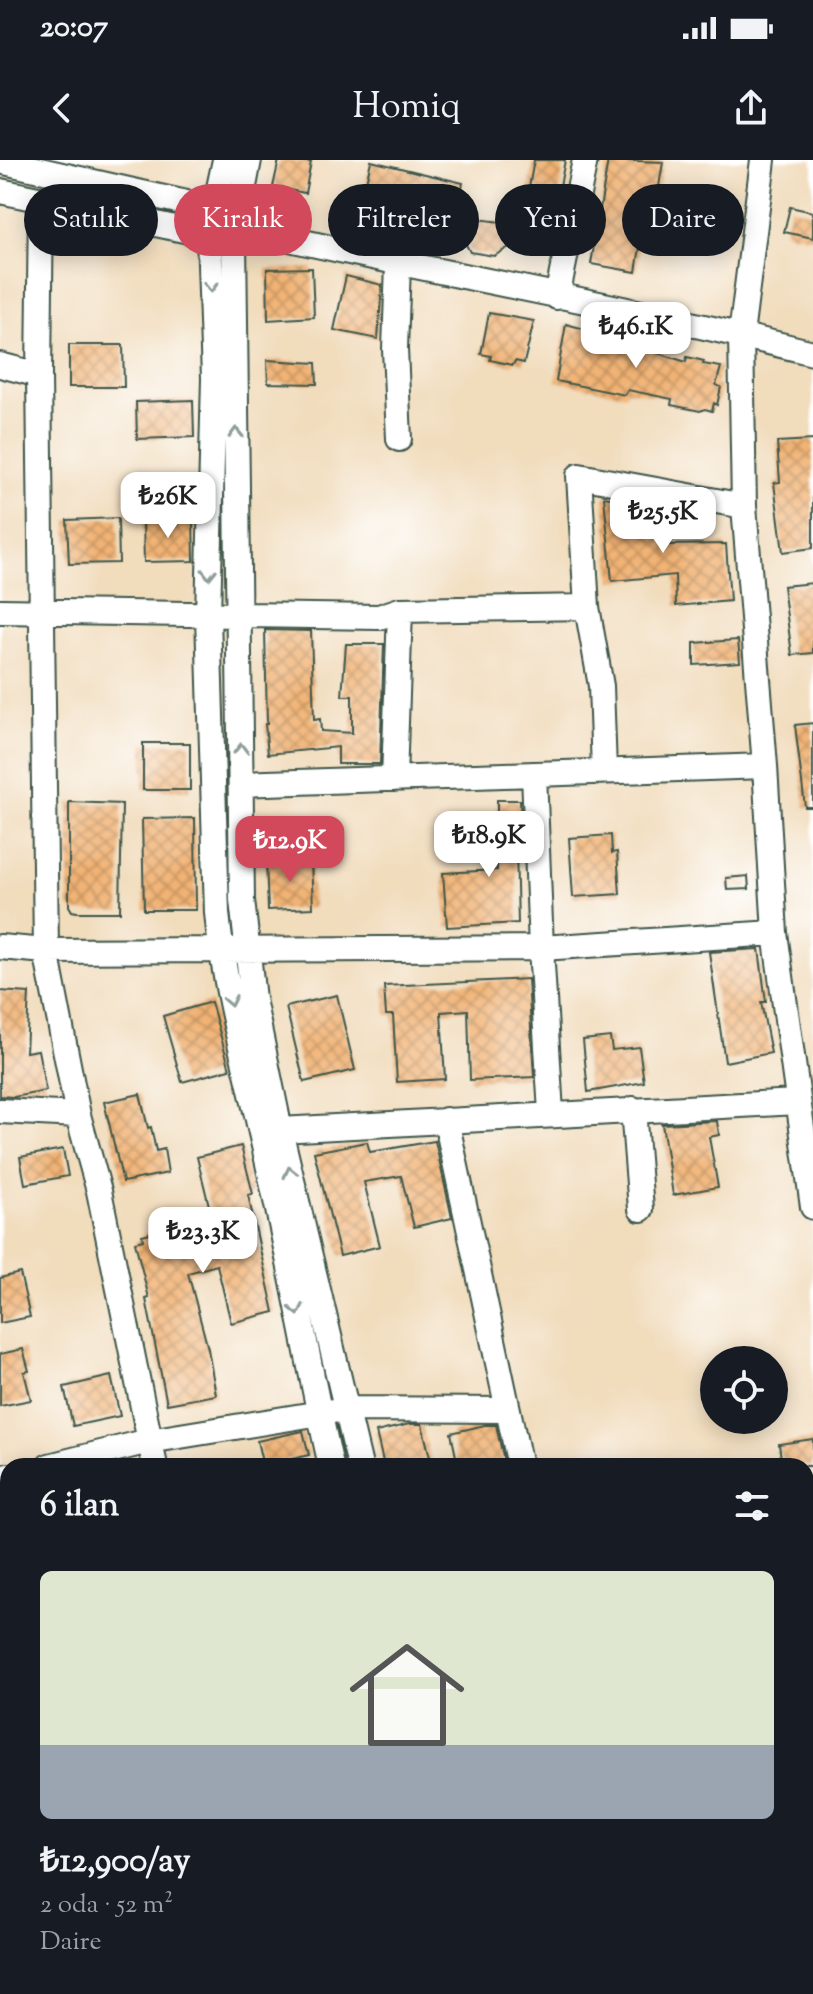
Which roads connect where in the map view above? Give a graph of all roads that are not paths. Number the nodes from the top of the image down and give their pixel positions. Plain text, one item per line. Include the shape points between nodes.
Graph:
1 (225, 160) edge
2 (249, 160) edge
3 (585, 160) edge
4 (763, 160) edge
5 (0, 161) edge
6 (40, 165) edge
7 (219, 184) edge
8 (247, 184) edge
9 (0, 191) edge
10 (24, 196) edge
11 (174, 199) edge
12 (312, 245) edge
13 (40, 256) edge
14 (210, 256) edge
15 (242, 256) edge
16 (398, 264) junction
17 (557, 297) junction
18 (741, 335) junction
19 (813, 353) edge
20 (0, 365) edge
21 (39, 375) junction
22 (399, 439) dead end
23 (744, 506) junction
24 (587, 607) junction
25 (400, 610) junction
26 (0, 611) edge
27 (42, 612) junction
28 (208, 616) junction
29 (239, 616) junction
30 (765, 766) junction
31 (604, 771) junction
32 (534, 774) junction
33 (394, 779) junction
34 (241, 784) junction
35 (775, 933) junction
36 (0, 947) edge
37 (247, 948) junction
38 (541, 948) junction
39 (220, 950) junction
40 (46, 951) junction
41 (797, 1102) junction
42 (633, 1109) junction
43 (0, 1111) edge
44 (551, 1113) junction
45 (78, 1115) junction
46 (446, 1120) junction
47 (280, 1130) junction
48 (813, 1207) edge
49 (641, 1209) dead end
50 (345, 1409) junction
51 (507, 1410) junction
52 (319, 1414) junction
53 (149, 1441) junction
54 (81, 1458) edge
55 (153, 1458) edge
56 (329, 1458) edge
57 (358, 1458) edge
58 (518, 1458) edge

1 - 7 street
2 - 8 street
3 - 17 street
4 - 18 street
5 - 6 street
6 - 11 street
9 - 10 street
12 - 16 street
13 - 21 street
14 -> 28 street via 214,378
29 -> 15 street
16 - 17 street
16 - 22 street
17 - 18 street
18 - 19 street
18 - 23 street
20 - 21 street
21 - 27 street
23 - 24 street via 579,476
23 - 30 street
24 - 25 street
24 - 31 street via 601,686
25 - 29 street via 379,617
25 - 33 street
26 - 27 street
27 - 28 street
27 - 40 street
28 - 29 street
28 - 39 street
34 -> 29 street
30 - 31 street
30 - 35 street
31 - 32 street
32 - 33 street
32 - 38 street
33 - 34 street
34 - 37 street
35 - 38 street
35 - 41 street
36 - 40 street
37 - 38 street
37 - 39 street
37 - 47 street
38 - 44 street
39 - 40 street
39 -> 52 street
40 - 45 street
41 - 42 street
41 - 48 street
42 - 44 street
42 - 49 street
43 - 45 street
44 - 46 street
45 - 53 street via 99,1191
46 - 47 street
46 - 51 street
50 -> 47 street
50 - 51 street
50 - 52 street
50 - 57 street
51 - 58 street
52 - 53 street
52 - 56 street
53 - 54 street
53 - 55 street

